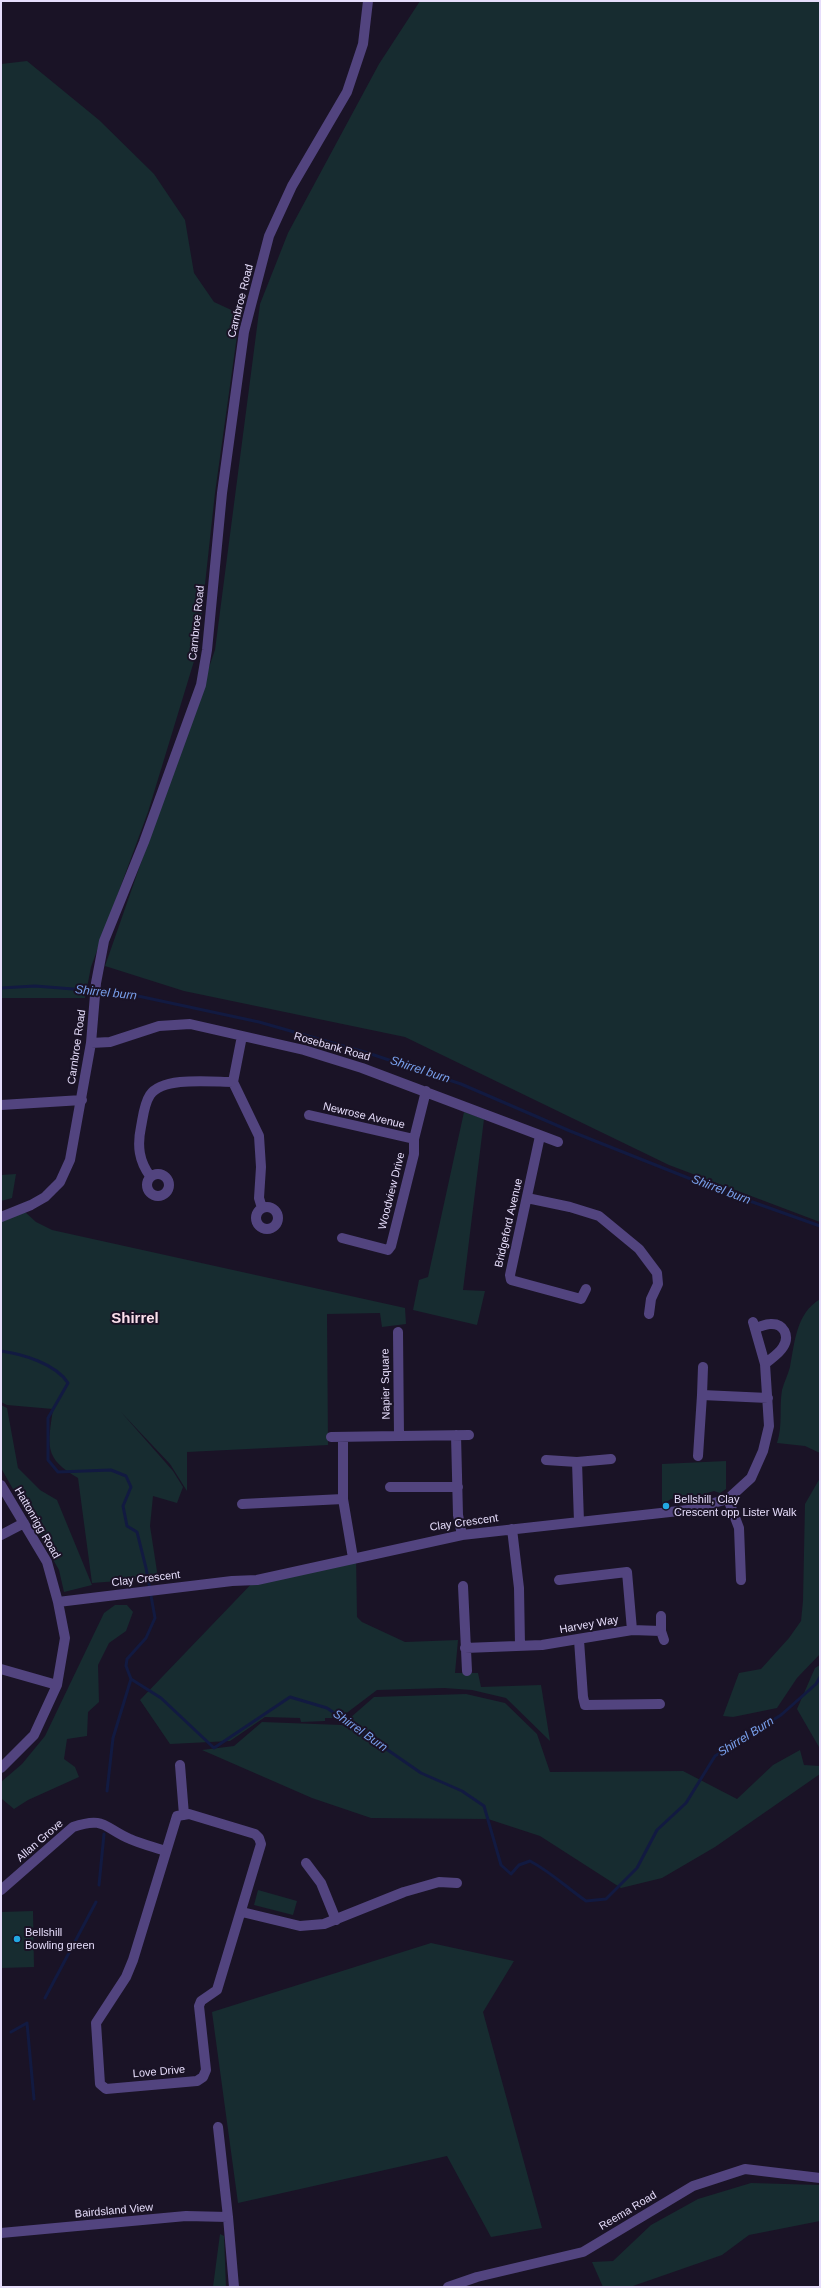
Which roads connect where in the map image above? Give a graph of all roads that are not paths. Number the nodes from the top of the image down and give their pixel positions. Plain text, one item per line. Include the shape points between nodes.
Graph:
1 (368, 1) edge
2 (242, 1036) junction
3 (91, 1043) junction
4 (233, 1082) junction
5 (426, 1091) junction
6 (82, 1100) junction
7 (1, 1106) edge
8 (309, 1115) dead end
9 (540, 1136) junction
10 (414, 1139) junction
11 (558, 1142) dead end
12 (150, 1176) dead end
13 (527, 1198) junction
14 (262, 1208) dead end
15 (1, 1217) edge
16 (342, 1238) dead end
17 (586, 1289) dead end
18 (648, 1314) dead end
19 (398, 1332) dead end
20 (765, 1364) junction
21 (703, 1367) dead end
22 (702, 1395) junction
23 (768, 1398) junction
24 (456, 1435) junction
25 (468, 1435) dead end
26 (399, 1436) junction
27 (332, 1437) dead end
28 (342, 1438) junction
29 (698, 1456) dead end
30 (611, 1459) dead end
31 (546, 1460) dead end
32 (577, 1462) junction
33 (1, 1485) edge
34 (390, 1487) dead end
35 (458, 1487) junction
36 (343, 1499) junction
37 (728, 1499) junction
38 (242, 1504) dead end
39 (579, 1522) junction
40 (24, 1523) junction
41 (512, 1529) junction
42 (1, 1535) edge
43 (462, 1535) junction
44 (353, 1558) junction
45 (559, 1580) dead end
46 (741, 1580) dead end
47 (463, 1586) dead end
48 (58, 1602) junction
49 (661, 1616) dead end
50 (632, 1630) junction
51 (579, 1640) junction
52 (520, 1645) junction
53 (465, 1648) junction
54 (1, 1669) edge
55 (467, 1671) dead end
56 (57, 1685) junction
57 (660, 1704) dead end
58 (180, 1765) dead end
59 (1, 1768) edge
60 (184, 1815) junction
61 (166, 1851) junction
62 (306, 1863) dead end
63 (457, 1883) dead end
64 (1, 1890) edge
65 (242, 1912) junction
66 (336, 1920) junction
67 (218, 2127) dead end
68 (820, 2178) edge
69 (228, 2217) junction
70 (1, 2233) edge
71 (234, 2287) edge
72 (448, 2287) edge

1 - 3 street, Carnbroe Road via 363,44 347,92 292,186 270,236 244,332 222,492 207,650 201,685 144,842 104,941 96,983
2 - 3 street, Rosebank Road via 180,1024 159,1026 110,1042
2 - 4 street
2 - 5 street, Rosebank Road via 304,1050
3 - 6 street, Carnbroe Road
4 - 12 street via 176,1082 162,1086 150,1095 144,1111 138,1144 141,1161
4 - 14 street via 259,1136 259,1198
5 - 9 street, Rosebank Road
5 - 10 street, Woodview Drive
6 - 7 street
6 - 15 street, Carnbroe Road via 70,1160 60,1182 45,1197
8 - 10 street, Newrose Avenue
9 - 11 street, Rosebank Road
9 - 13 street, Bridgeford Avenue
10 - 16 street, Woodview Drive via 414,1154 388,1250
13 - 17 street, Bridgeford Avenue via 509,1271 511,1280 581,1299
13 - 18 street via 599,1216 640,1249 657,1273 658,1284
19 - 26 street, Napier Square
20 - 20 street, Clay Crescent via 754,1325 779,1325 785,1331 786,1341 782,1349
20 - 23 street, Clay Crescent
21 - 22 street
22 - 23 street
22 - 29 street
23 - 37 street, Clay Crescent via 769,1426 763,1451 751,1478
24 - 25 street
24 - 26 street
24 - 35 street
26 - 28 street
27 - 28 street
28 - 36 street
30 - 32 street
31 - 32 street
32 - 39 street
33 - 40 street, Hattonrigg Road
34 - 35 street
35 - 43 street via 458,1516
36 - 38 street
36 - 44 street
37 - 39 street, Clay Crescent via 688,1510
37 - 46 street via 739,1528
39 - 41 street, Clay Crescent
40 - 42 street
40 - 48 street, Hattonrigg Road via 47,1562
41 - 43 street, Clay Crescent
41 - 52 street via 519,1588
43 - 44 street, Clay Crescent
44 - 48 street, Clay Crescent via 257,1580 247,1579
45 - 50 street, Harvey Way via 627,1572
47 - 53 street
48 - 56 street, Hattonrigg Road via 65,1638
49 - 50 street via 662,1636
50 - 51 street, Harvey Way
51 - 52 street, Harvey Way
51 - 57 street via 585,1705
52 - 53 street, Harvey Way
53 - 55 street
54 - 56 street
56 - 59 street, Hattonrigg Road via 34,1736
58 - 60 street
60 - 61 street, Love Drive via 177,1816
60 - 65 street, Love Drive via 189,1814 259,1838 261,1844
61 - 64 street, Allan Grove via 130,1839 101,1822 87,1822 73,1827
61 - 65 street, Love Drive via 133,1960 126,1977 96,2023 102,2088 197,2081 203,2077 206,2070 199,2006 217,1990
62 - 66 street via 321,1883
63 - 66 street via 439,1882 404,1892
65 - 66 street via 300,1926
67 - 69 street
68 - 72 street, Reema Road via 745,2169 693,2186 583,2252 477,2277
69 - 70 street, Bairdsland View via 186,2216
69 - 71 street

